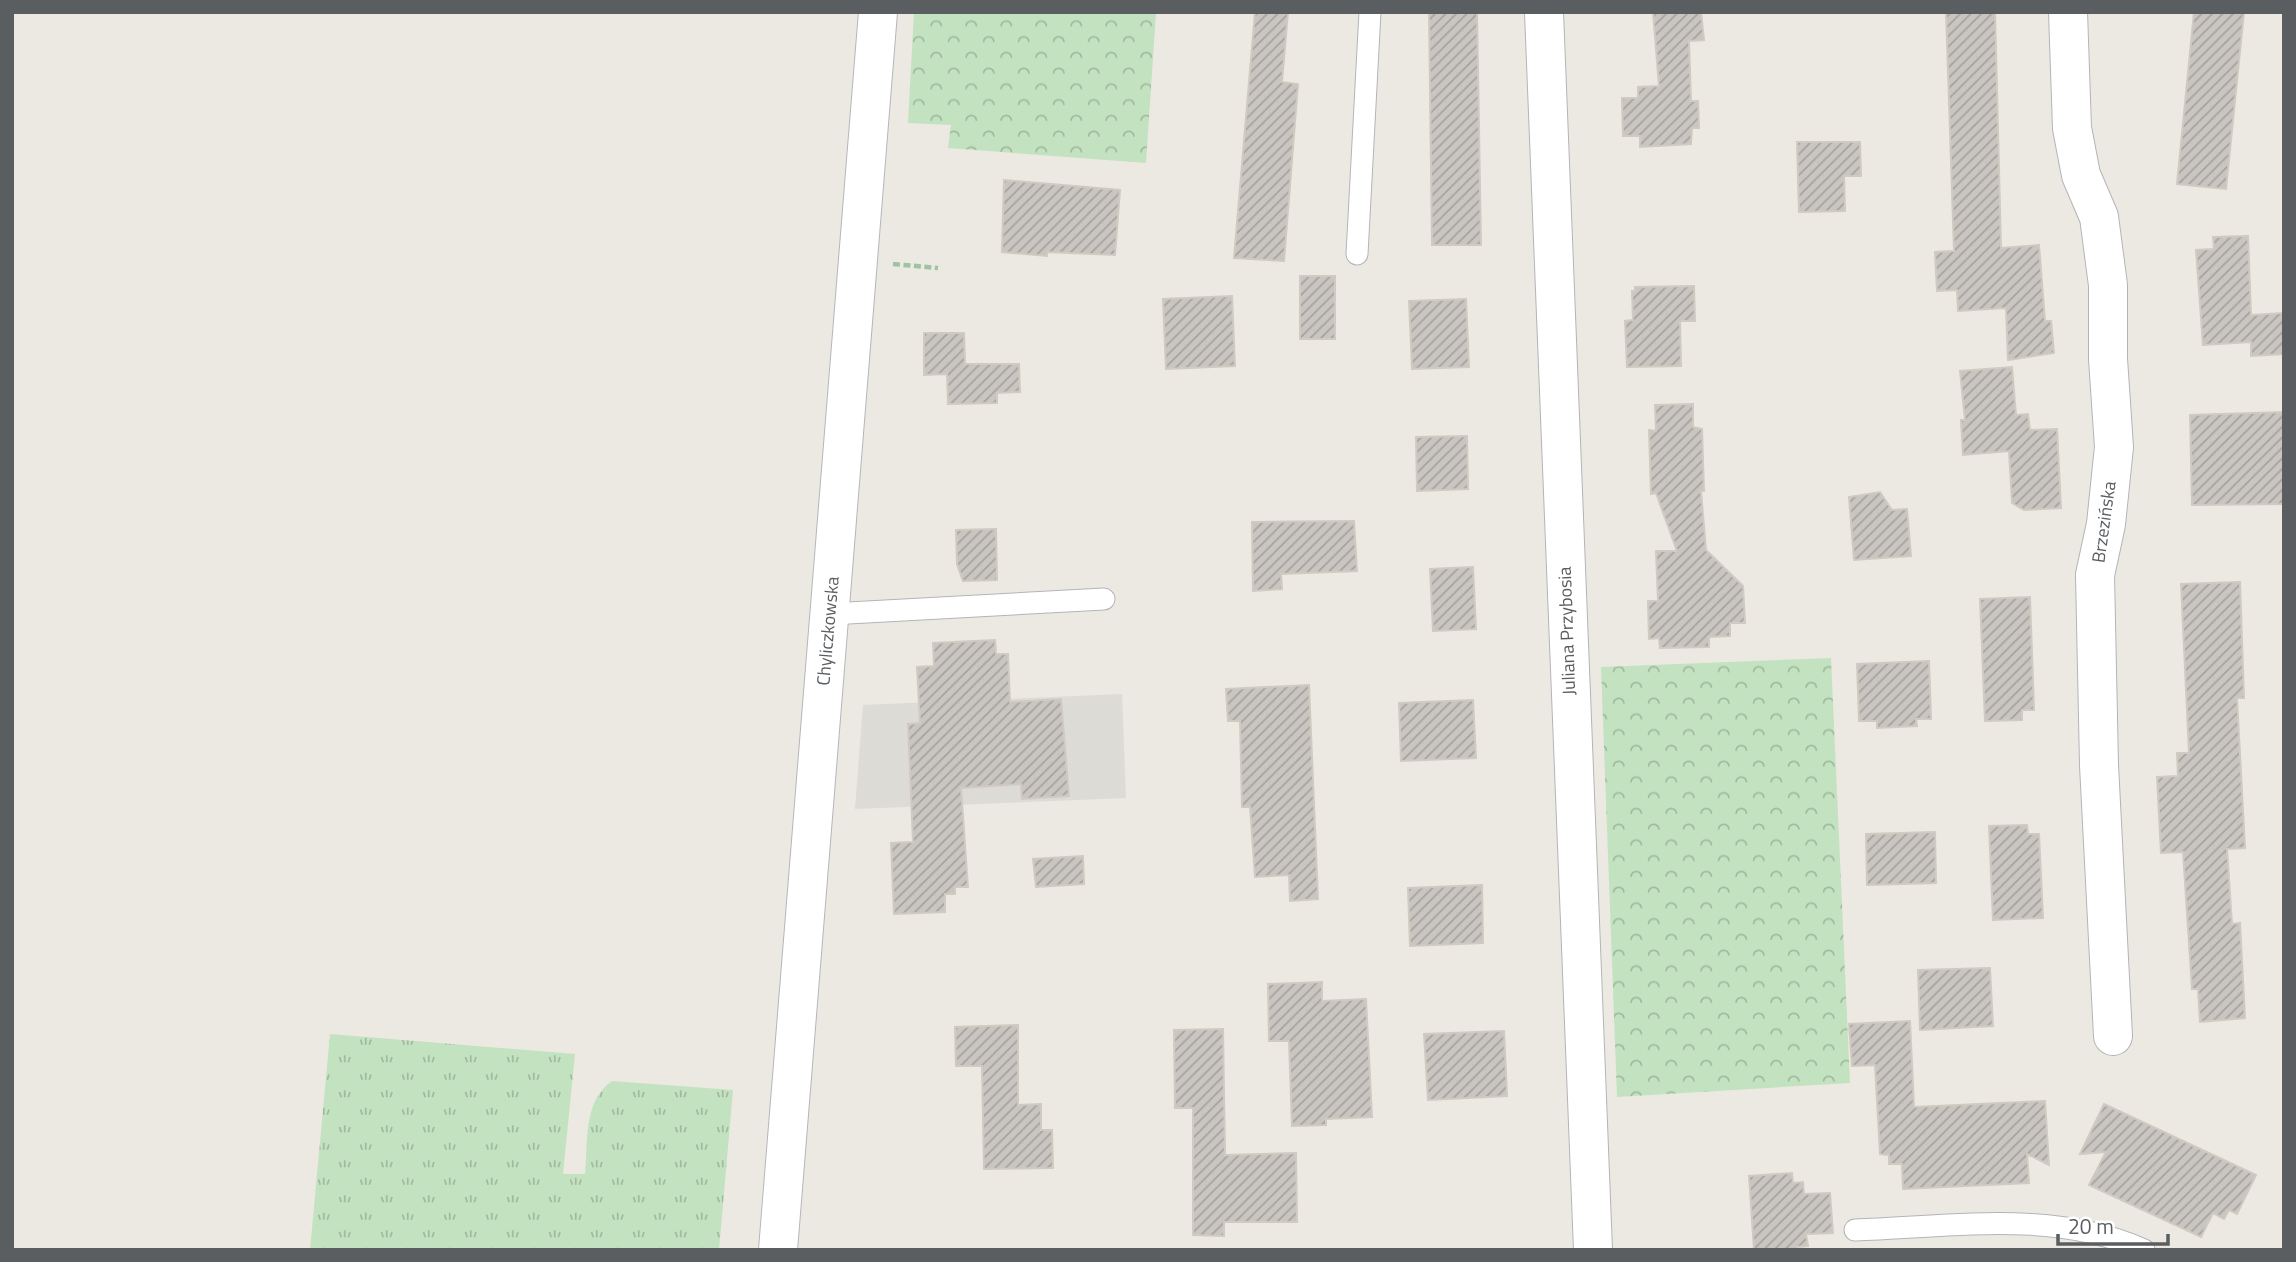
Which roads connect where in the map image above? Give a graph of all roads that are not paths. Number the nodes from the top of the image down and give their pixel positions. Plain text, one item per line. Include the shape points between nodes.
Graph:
1 (878, 12) edge
2 (1370, 12) edge
3 (1544, 12) edge
4 (2068, 12) edge
5 (1357, 254) dead end
6 (1104, 599) dead end
7 (830, 614) junction
8 (2113, 1036) dead end
9 (1855, 1230) dead end
10 (778, 1250) edge
11 (1593, 1250) edge
12 (2144, 1250) edge

1 - 7 street, Chyliczkowska
2 - 5 lane
3 - 11 street, Juliana Przybosia
4 - 8 street, Brzezińska via 2073,128 2081,175 2099,217 2108,285 2113,447 2106,524 2095,575
6 - 7 lane
7 - 10 street, Chyliczkowska
9 - 12 lane via 2041,1223 2119,1238

